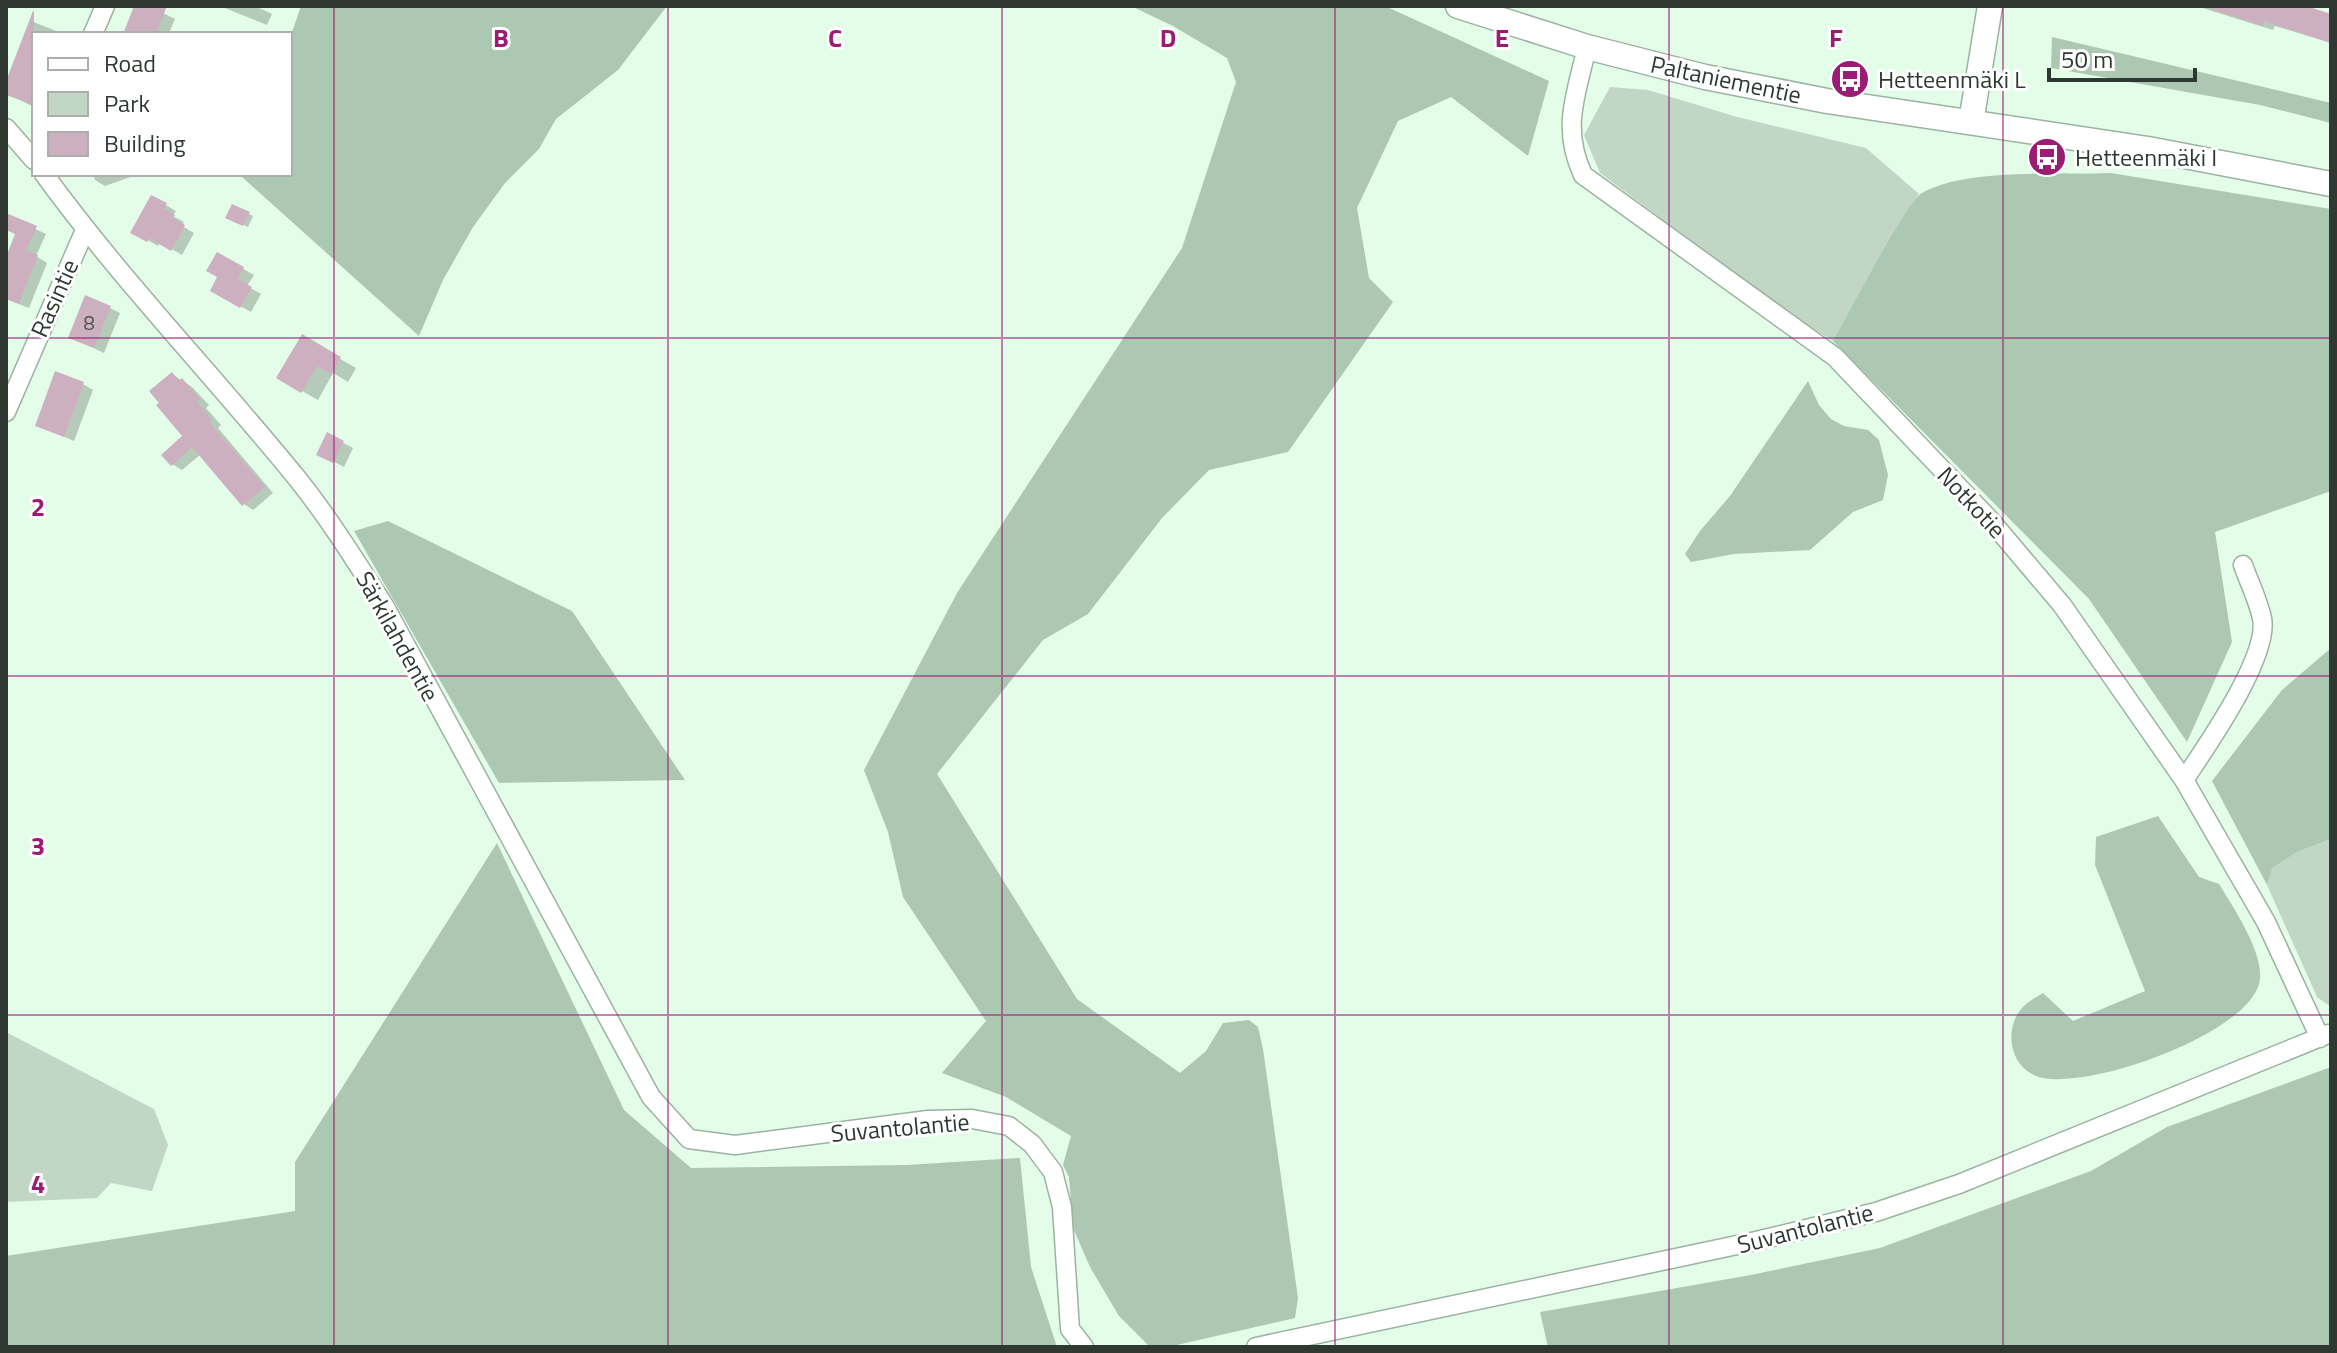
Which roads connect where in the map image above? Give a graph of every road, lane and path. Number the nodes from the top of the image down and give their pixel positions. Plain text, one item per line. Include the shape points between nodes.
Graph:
1 (105, 6) edge
2 (1458, 6) edge
3 (1990, 6) edge
4 (94, 32) edge
5 (1587, 47) junction
6 (1971, 122) junction
7 (6, 128) edge
8 (32, 158) edge
9 (45, 176) edge
10 (2331, 184) edge
11 (85, 230) junction
12 (6, 412) edge
13 (2243, 565) dead end
14 (2184, 780) junction
15 (2325, 1036) edge
16 (689, 1139) joint
17 (1084, 1347) edge
18 (1256, 1347) edge

1 - 4 street
2 - 5 street, Paltaniementie
3 - 6 street
5 - 6 street, Paltaniementie via 1827,101
5 - 14 street, Notkotie via 1570,136 1583,175 1835,357 1991,521 2062,605
6 - 10 street, Paltaniementie
7 - 8 street
9 - 11 street, Särkilahdentie
11 - 12 street, Rasintie
11 - 16 street, Särkilahdentie via 298,479 356,562 651,1097
13 - 14 street via 2263,621 2253,665
14 - 15 street, Notkotie
15 - 18 street, Suvantolantie via 1959,1184 1876,1212
16 - 17 street, Suvantolantie via 735,1145 943,1120 1009,1126 1032,1144 1053,1172 1062,1207 1070,1329

